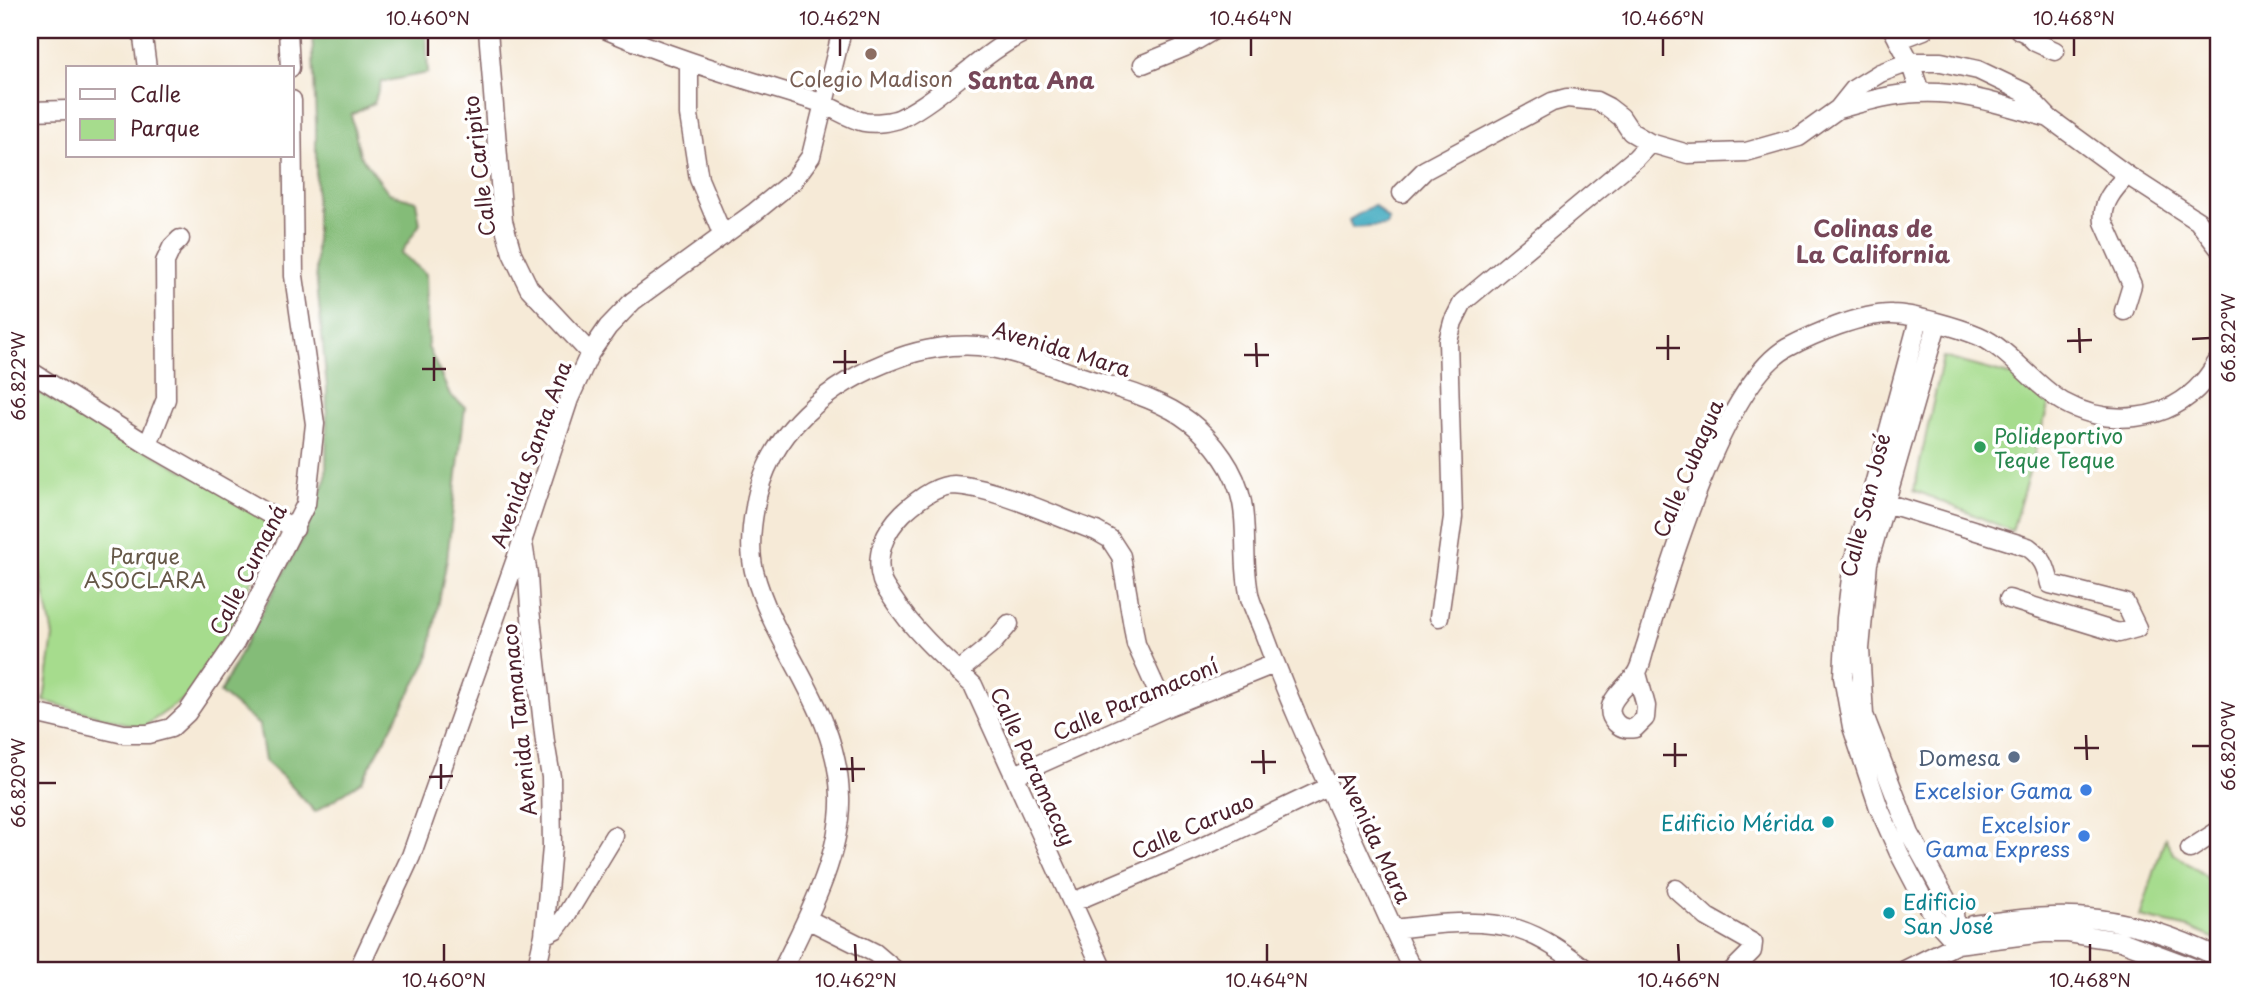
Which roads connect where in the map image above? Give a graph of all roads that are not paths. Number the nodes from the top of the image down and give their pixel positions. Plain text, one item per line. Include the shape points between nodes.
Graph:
1 (142, 30) edge
2 (288, 30) edge
3 (488, 30) edge
4 (607, 30) edge
5 (842, 30) edge
6 (1028, 30) edge
7 (1214, 30) edge
8 (1924, 30) edge
9 (2023, 31) edge
10 (1896, 35) edge
11 (2055, 51) dead end
12 (689, 61) junction
13 (1910, 62) junction
14 (1143, 64) dead end
15 (146, 66) edge
16 (290, 66) edge
17 (1920, 92) junction
18 (823, 104) junction
19 (1838, 109) junction
20 (66, 110) edge
21 (30, 111) edge
22 (2049, 118) junction
23 (1650, 143) junction
24 (293, 158) edge
25 (2127, 175) junction
26 (1402, 194) dead end
27 (723, 236) junction
28 (180, 239) dead end
29 (2218, 247) edge
30 (2124, 311) dead end
31 (1919, 319) junction
32 (1937, 324) junction
33 (590, 354) junction
34 (2218, 361) edge
35 (30, 371) edge
36 (148, 445) junction
37 (1877, 502) junction
38 (295, 529) junction
39 (522, 542) junction
40 (2009, 599) dead end
41 (1439, 617) dead end
42 (1009, 624) dead end
43 (1273, 664) junction
44 (958, 672) junction
45 (1637, 673) dead end
46 (1165, 708) junction
47 (30, 712) edge
48 (1015, 775) junction
49 (1328, 788) junction
50 (2218, 831) edge
51 (614, 836) dead end
52 (2190, 849) dead end
53 (1676, 889) dead end
54 (1073, 902) junction
55 (807, 919) junction
56 (1394, 929) junction
57 (544, 935) junction
58 (1957, 944) junction
59 (2218, 957) edge
60 (358, 970) edge
61 (536, 970) edge
62 (782, 970) edge
63 (895, 970) edge
64 (1103, 970) edge
65 (1415, 970) edge
66 (1587, 970) edge
67 (1733, 970) edge
68 (1905, 970) edge
69 (2199, 970) edge

1 - 15 street
2 - 16 street
3 - 33 street, Calle Caripito via 503,221 512,253 529,288
4 - 12 street
5 - 18 street, Avenida Santa Ana
6 - 18 street via 899,119 863,122
7 - 14 street
8 - 10 street
9 - 11 street
10 - 13 street
12 - 18 street
12 - 27 street via 689,115 699,179
13 - 17 street
13 - 19 street via 1854,89
13 - 22 street via 1941,62 1978,70 2024,92
17 - 19 street
17 - 22 street via 1958,95
18 - 27 street, Avenida Santa Ana via 811,156 793,181
19 - 23 street via 1799,137 1746,152 1688,154
20 - 21 street
22 - 25 street
23 - 26 street via 1631,132 1608,107 1567,98 1425,170
23 - 41 street via 1463,302 1453,321 1448,341 1453,517
24 - 38 street, Calle Cumaná via 294,276 315,425 306,504
25 - 29 street via 2198,221
25 - 30 street via 2102,212 2132,285
27 - 33 street, Avenida Santa Ana via 633,301
28 - 36 street via 165,261 166,399
31 - 32 street, Calle Cubagua
31 - 37 street, Calle San José
31 - 45 street, Calle Cubagua via 1892,314 1842,326 1786,349 1751,383 1732,414 1689,514
32 - 34 street, Calle Cubagua via 1981,337 2061,401 2108,418 2133,418 2181,402
32 - 37 street, Calle San José
33 - 39 street, Avenida Santa Ana via 569,399
35 - 36 street
36 - 38 street
37 - 40 street via 2028,547 2041,557 2050,584 2125,603 2137,628 2119,633
37 - 58 street, Calle San José via 1860,649 1864,715 1925,902
38 - 47 street, Calle Cumaná via 235,643 187,713 171,728 124,734
39 - 57 street, Avenida Tamanaco via 551,777 552,847
39 - 60 street, Avenida Santa Ana via 411,856
42 - 44 street
43 - 46 street, Calle Paramaconí
43 - 49 street, Avenida Mara
43 - 55 street, Avenida Mara via 1250,598 1245,512 1238,485 1225,461 1189,421 1135,395 977,346 909,354 852,379 806,412 771,456 760,480 751,537 754,569 768,608 823,717 838,776 836,840
44 - 46 street, Calle Paramacay via 918,634 882,583 879,566 882,543 893,524 928,494 950,485 998,495 1110,539 1121,556 1136,643
44 - 48 street, Calle Paramacay via 973,685
46 - 48 street, Calle Paramaconí
48 - 54 street, Calle Paramacay
49 - 54 street, Calle Caruao
49 - 56 street, Avenida Mara
50 - 52 street
51 - 57 street via 565,917
53 - 67 street via 1701,913 1753,943 1752,951
54 - 64 street, Calle Paramacay
55 - 62 street, Avenida Mara
55 - 63 street via 875,953
56 - 65 street, Avenida Mara
56 - 66 street via 1465,924 1518,930 1541,939
57 - 61 street, Avenida Tamanaco
58 - 59 street via 1973,925 2079,915 2137,925
58 - 68 street
58 - 69 street via 2043,933 2091,935 2121,941

